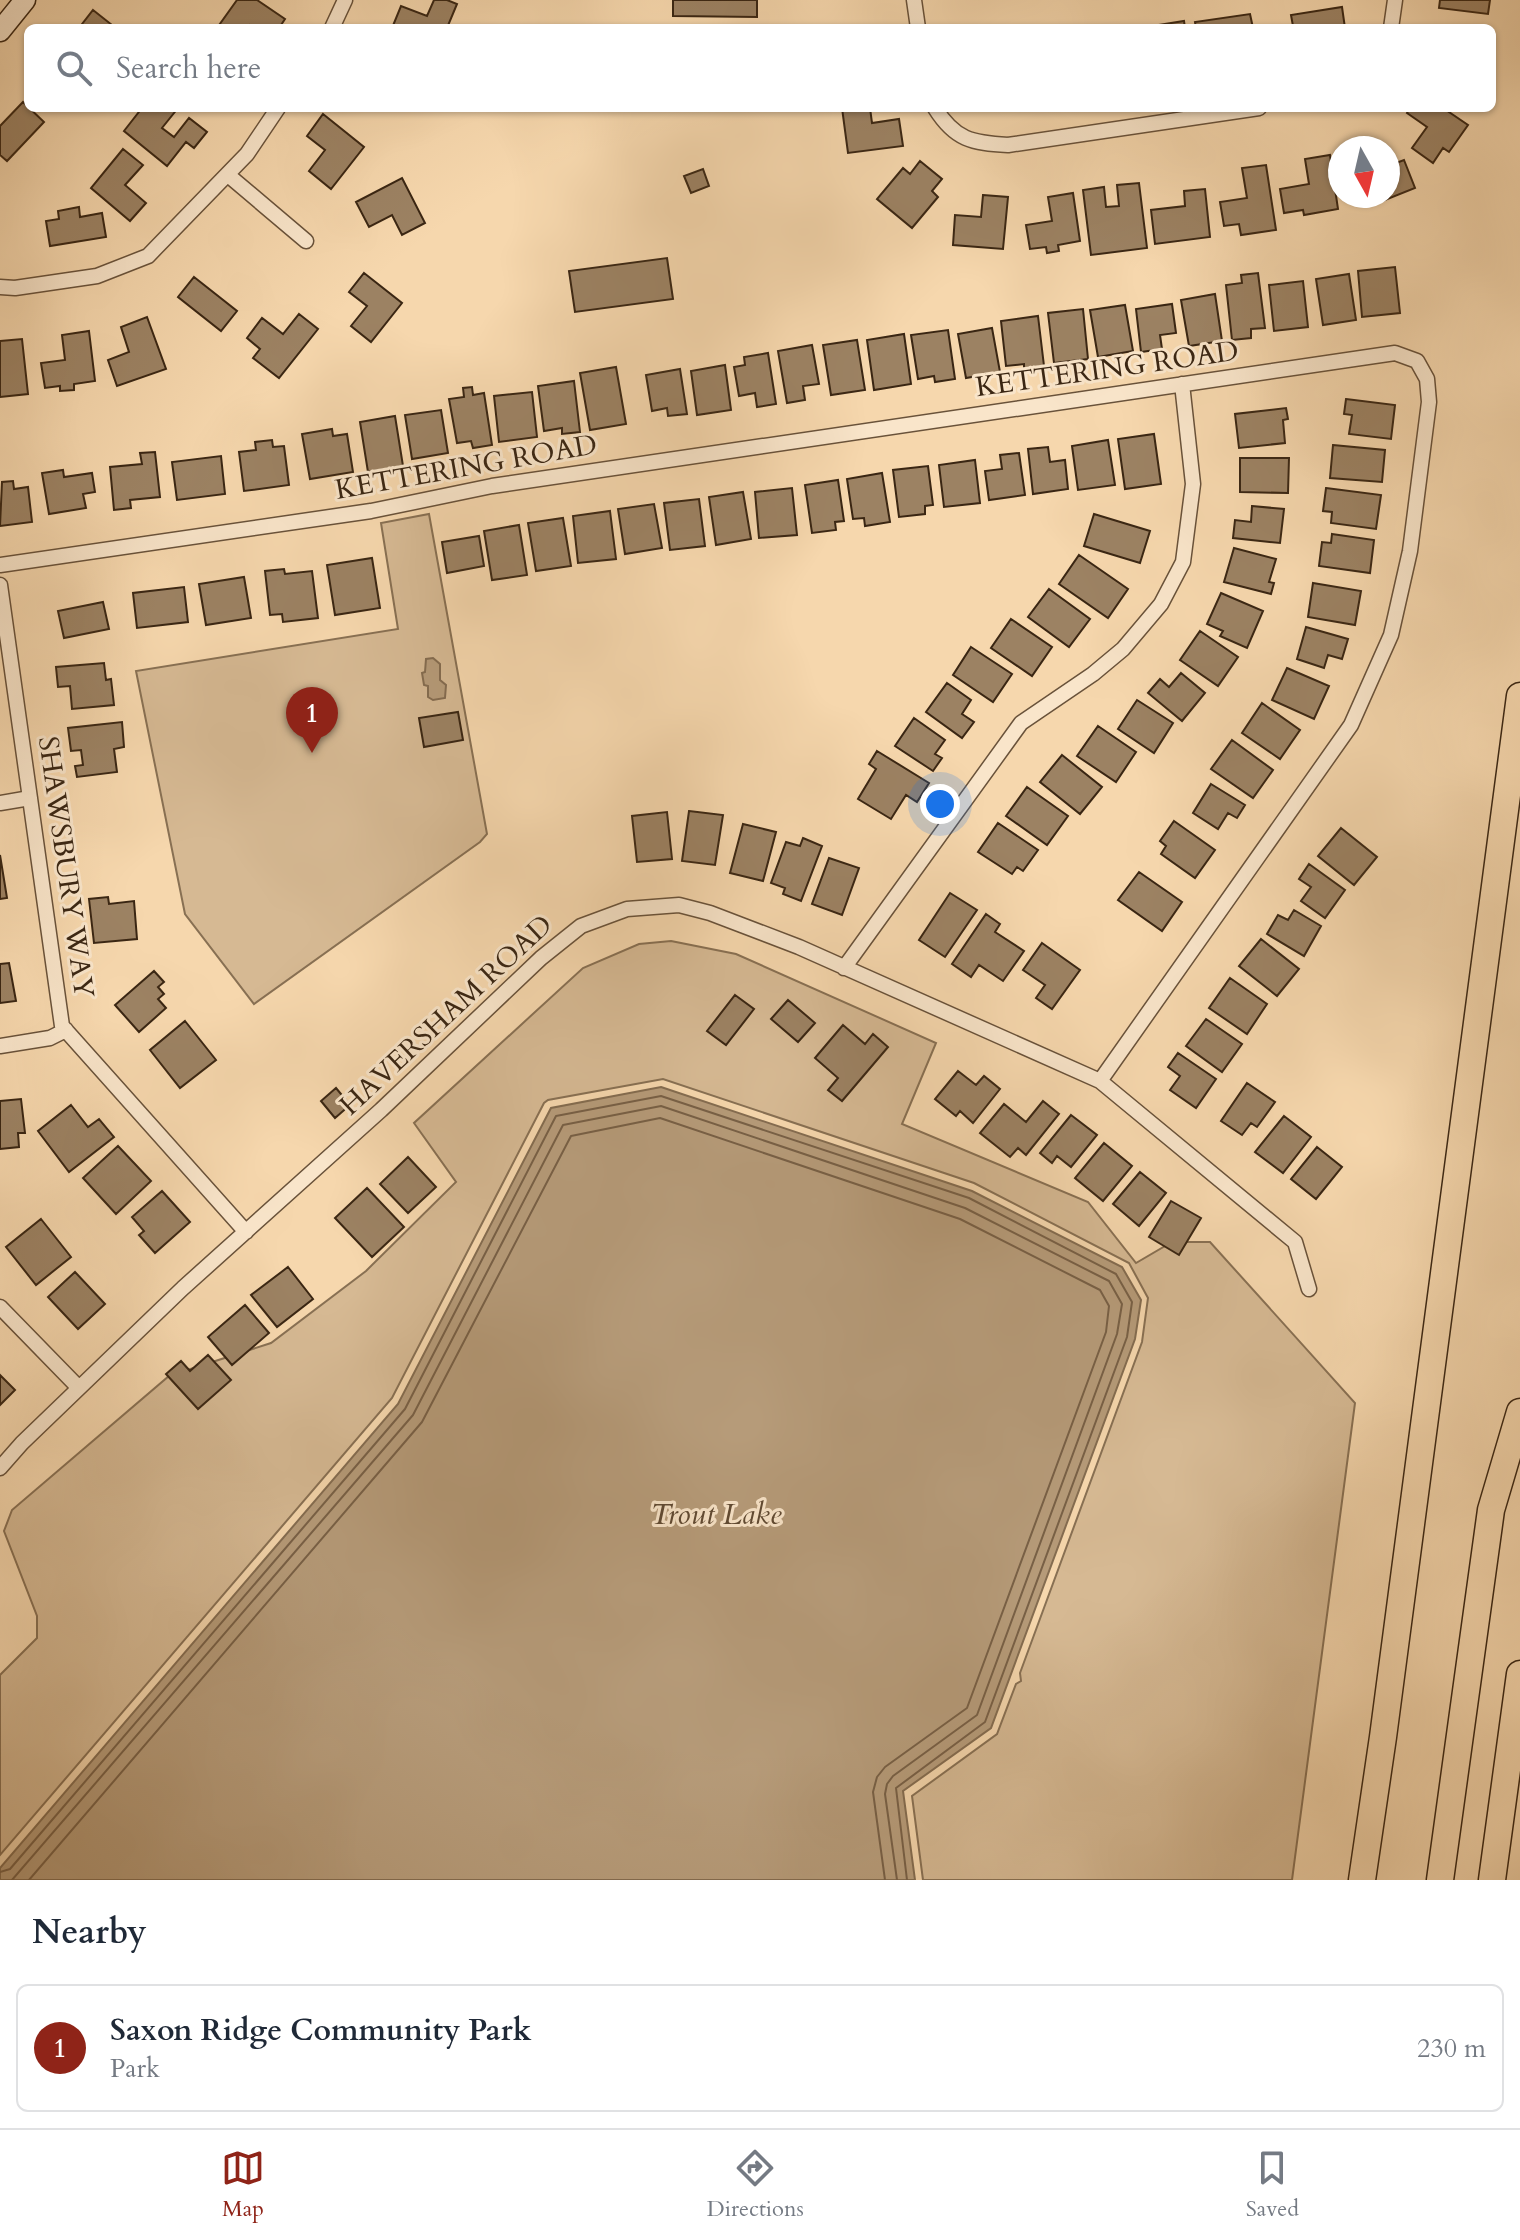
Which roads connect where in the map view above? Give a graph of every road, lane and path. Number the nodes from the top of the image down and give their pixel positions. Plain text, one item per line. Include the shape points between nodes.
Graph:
1 (25, 0) edge
2 (345, 0) edge
3 (914, 0) edge
4 (1395, 0) edge
5 (334, 24) edge
6 (917, 24) edge
7 (1392, 24) edge
8 (0, 31) edge
9 (275, 112) edge
10 (938, 112) edge
11 (1232, 112) edge
12 (228, 175) junction
13 (306, 241) dead end
14 (0, 287) edge
15 (1182, 384) junction
16 (0, 565) edge
17 (0, 585) edge
18 (1520, 696) edge
19 (30, 798) junction
20 (0, 803) edge
21 (844, 968) junction
22 (66, 1030) junction
23 (0, 1046) edge
24 (1100, 1081) junction
25 (246, 1232) junction
26 (1309, 1289) dead end
27 (0, 1307) edge
28 (79, 1388) junction
29 (1520, 1412) edge
30 (0, 1468) edge
31 (1520, 1674) edge
32 (1362, 1880) edge
33 (1440, 1880) edge
34 (1492, 1880) edge

1 - 8 street
2 - 5 street
3 - 6 street
4 - 7 street
9 - 12 street
10 - 11 street via 960,137 1008,145
12 - 13 street
12 - 14 street via 148,256 97,276
15 - 16 street, KETTERING ROAD
15 - 21 street via 1193,484 1183,562 1161,604 1123,649 1021,723
15 - 24 street, KETTERING ROAD via 1395,353 1417,361 1427,379 1429,402 1410,551 1391,635 1351,725
17 - 19 street, SHAWSBURY WAY
18 - 32 highway
19 - 20 street
19 - 22 street, SHAWSBURY WAY
21 - 24 street, HAVERSHAM ROAD
21 - 25 street, HAVERSHAM ROAD via 679,905 627,909 581,926
22 - 23 street via 50,1038
22 - 25 street, SHAWSBURY WAY
24 - 26 street, HAVERSHAM ROAD via 1295,1242
25 - 28 street, HAVERSHAM ROAD
27 - 28 street
28 - 30 street, HAVERSHAM ROAD
29 - 33 highway via 1491,1510
31 - 34 highway

